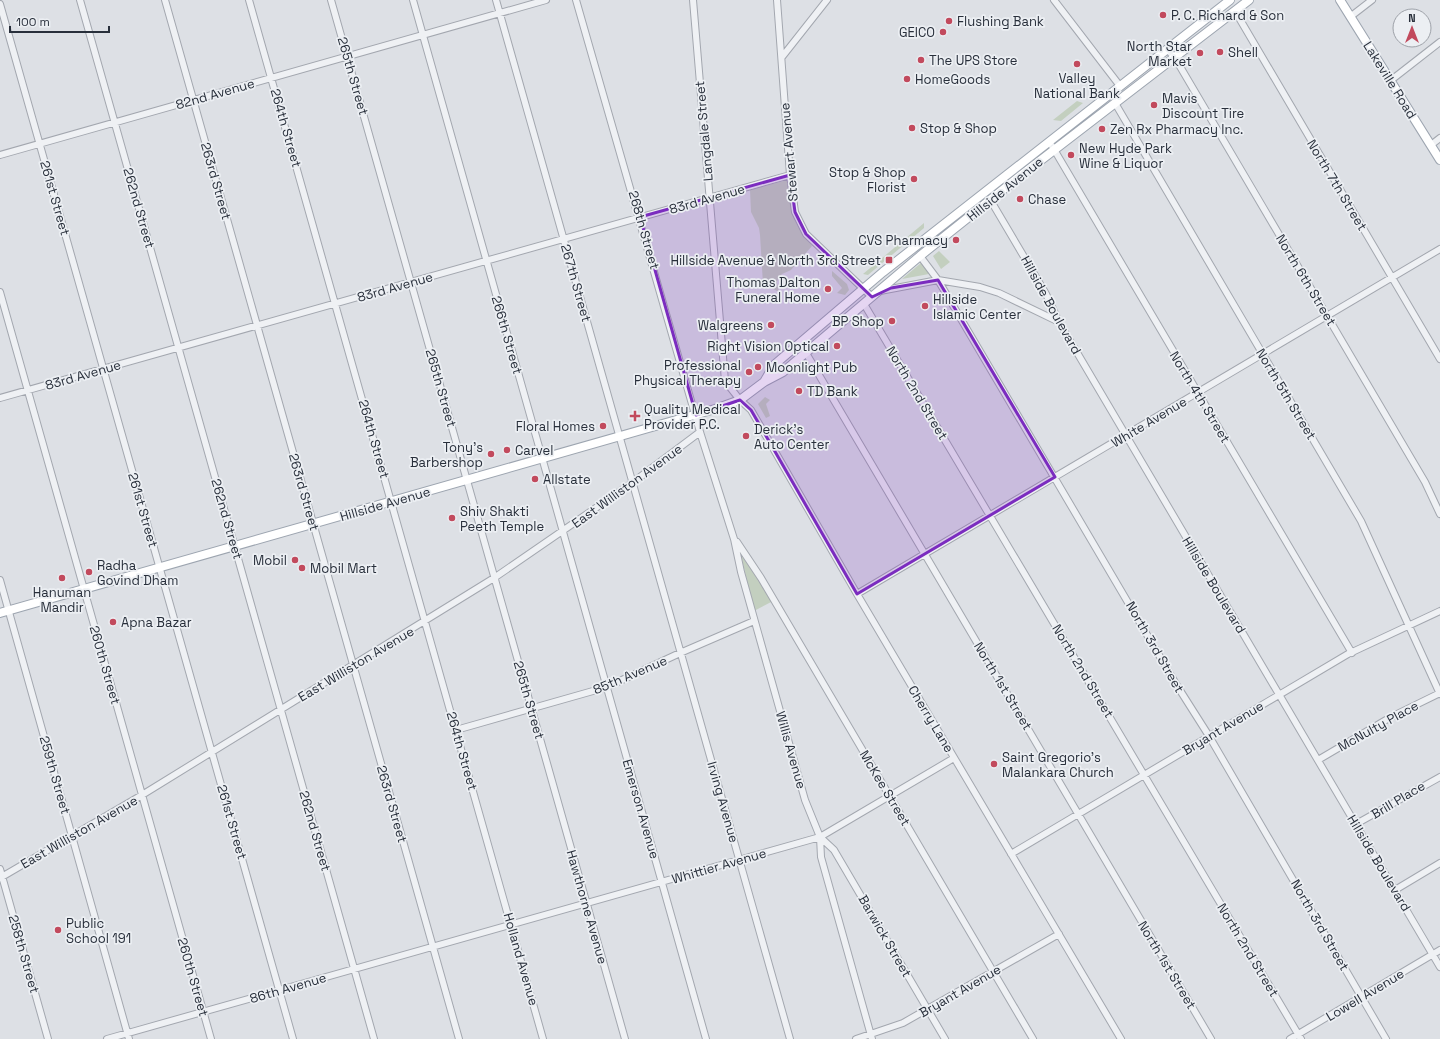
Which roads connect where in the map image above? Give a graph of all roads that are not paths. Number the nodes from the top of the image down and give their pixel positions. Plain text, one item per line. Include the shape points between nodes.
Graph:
1 (80, 0) edge
2 (165, 0) edge
3 (250, 0) edge
4 (331, 0) edge
5 (413, 0) edge
6 (496, 0) edge
7 (546, 0) edge
8 (576, 0) edge
9 (693, 0) edge
10 (777, 0) edge
11 (827, 0) edge
12 (1230, 0) edge
13 (1249, 0) edge
14 (1340, 0) edge
15 (1372, 0) edge
16 (1055, 1) edge
17 (0, 4) edge
18 (1235, 11) junction
19 (500, 14) junction
20 (1350, 17) junction
21 (423, 36) junction
22 (1440, 42) edge
23 (1167, 49) junction
24 (347, 57) junction
25 (782, 57) junction
26 (1174, 58) junction
27 (272, 78) junction
28 (1390, 81) junction
29 (1120, 86) junction
30 (193, 101) junction
31 (1115, 103) junction
32 (115, 123) junction
33 (1440, 138) edge
34 (1049, 141) junction
35 (40, 144) junction
36 (1431, 145) junction
37 (1055, 149) junction
38 (0, 155) edge
39 (1440, 160) edge
40 (790, 175) junction
41 (709, 198) junction
42 (991, 201) junction
43 (640, 217) junction
44 (563, 239) junction
45 (1440, 249) edge
46 (920, 256) junction
47 (486, 261) junction
48 (1392, 278) junction
49 (938, 280) junction
50 (411, 282) junction
51 (863, 288) junction
52 (0, 292) edge
53 (875, 294) junction
54 (336, 303) junction
55 (864, 304) junction
56 (1327, 316) junction
57 (1059, 322) junction
58 (257, 326) junction
59 (179, 348) junction
60 (806, 353) junction
61 (1262, 354) junction
62 (1440, 359) edge
63 (103, 369) junction
64 (764, 382) junction
65 (28, 390) junction
66 (1198, 392) junction
67 (0, 398) edge
68 (740, 400) junction
69 (696, 415) junction
70 (700, 432) junction
71 (1126, 436) junction
72 (619, 437) junction
73 (542, 459) junction
74 (709, 460) joint
75 (1054, 477) junction
76 (467, 481) junction
77 (632, 483) junction
78 (392, 502) junction
79 (1440, 514) edge
80 (990, 515) junction
81 (313, 524) junction
82 (563, 532) junction
83 (734, 539) junction
84 (235, 547) junction
85 (925, 554) junction
86 (655, 565) joint
87 (159, 568) junction
88 (494, 578) junction
89 (0, 580) edge
90 (84, 589) junction
91 (857, 594) junction
92 (1440, 610) edge
93 (8, 611) junction
94 (0, 613) edge
95 (754, 621) junction
96 (425, 622) junction
97 (1408, 625) junction
98 (680, 653) junction
99 (1352, 653) junction
100 (353, 665) junction
101 (602, 671) joint
102 (607, 687) junction
103 (1440, 693) edge
104 (1279, 694) junction
105 (531, 709) junction
106 (281, 710) junction
107 (456, 730) junction
108 (1209, 736) junction
109 (212, 752) junction
110 (954, 758) junction
111 (1318, 760) junction
112 (1144, 775) junction
113 (550, 776) joint
114 (1440, 776) edge
115 (142, 795) junction
116 (889, 797) junction
117 (1078, 814) junction
118 (1356, 824) junction
119 (72, 837) junction
120 (820, 837) junction
121 (1011, 854) junction
122 (739, 861) junction
123 (1440, 863) edge
124 (0, 869) edge
125 (1, 877) edge
126 (498, 879) joint
127 (662, 883) junction
128 (1395, 890) junction
129 (586, 904) junction
130 (512, 925) junction
131 (1059, 934) junction
132 (468, 937) joint
133 (433, 947) junction
134 (1440, 950) edge
135 (1433, 954) junction
136 (1440, 967) edge
137 (354, 969) junction
138 (993, 972) junction
139 (279, 990) junction
140 (1362, 997) junction
141 (928, 1009) junction
142 (203, 1012) junction
143 (128, 1036) edge
144 (1300, 1036) edge
145 (872, 1037) edge
146 (48, 1039) edge
147 (107, 1039) edge
148 (210, 1039) edge
149 (293, 1039) edge
150 (374, 1039) edge
151 (459, 1039) edge
152 (543, 1039) edge
153 (625, 1039) edge
154 (706, 1039) edge
155 (790, 1039) edge
156 (856, 1039) edge
157 (945, 1039) edge
158 (1033, 1039) edge
159 (1121, 1039) edge
160 (1211, 1039) edge
161 (1290, 1039) edge
162 (1386, 1039) edge

1 - 32 street, 262nd Street
2 - 30 street, 263rd Street
3 - 27 street, 264th Street
4 - 24 street, 265th Street
5 - 21 street, 266th Street
6 - 19 street, 267th Street
7 - 19 street, 82nd Avenue
8 - 43 street, 268th Street
9 - 41 street, Langdale Street
10 - 25 street, Stewart Avenue
11 - 25 street
12 - 23 main road, Hillside Avenue
13 - 18 main road, Hillside Avenue
14 - 20 main road, Lakeville Road
15 - 20 street
16 - 29 street
17 - 35 street, 261st Street
18 - 26 main road, Hillside Avenue
18 - 48 street, North 7th Street
19 - 21 street, 82nd Avenue
19 - 44 street, 267th Street
20 - 28 main road, Lakeville Road
21 - 24 street, 82nd Avenue
21 - 47 street, 266th Street
22 - 28 street
23 - 26 street, North 6th Street
23 - 29 main road, Hillside Avenue
24 - 27 street, 82nd Avenue
24 - 50 street, 265th Street
25 - 40 street, Stewart Avenue
26 - 31 main road, Hillside Avenue
26 - 56 street, North 6th Street
27 - 30 street, 82nd Avenue
27 - 54 street, 264th Street
28 - 36 main road, Lakeville Road
29 - 34 main road, Hillside Avenue
30 - 32 street, 82nd Avenue
30 - 58 street, 263rd Street
31 - 37 main road, Hillside Avenue
31 - 61 street, North 5th Street
32 - 35 street, 82nd Avenue
32 - 59 street, 262nd Street
33 - 36 street
34 - 37 street, North 4th Street
34 - 51 main road, Hillside Avenue
35 - 38 street, 82nd Avenue
35 - 63 street, 261st Street
36 - 39 main road, Lakeville Road
37 - 42 main road, Hillside Avenue
37 - 66 street, North 4th Street
40 - 41 street, 83rd Avenue
40 - 51 street, Stewart Avenue via 795,212 806,234
41 - 43 street, 83rd Avenue
41 - 68 street, Langdale Street via 725,381
42 - 46 main road, Hillside Avenue
42 - 57 street, Hillside Boulevard via 1046,294
43 - 44 street, 83rd Avenue
43 - 69 street, 268th Street
44 - 47 street, 83rd Avenue
44 - 72 street, 267th Street
45 - 48 street, White Avenue
46 - 49 street, North 3rd Street
46 - 53 main road, Hillside Avenue
47 - 50 street, 83rd Avenue
47 - 73 street, 266th Street
48 - 56 street, White Avenue
48 - 62 street, North 7th Street
49 - 53 street via 891,288
49 - 57 street via 999,293
49 - 75 street, North 3rd Street
50 - 54 street, 83rd Avenue
50 - 76 street, 265th Street
51 - 53 street, Stewart Avenue
51 - 64 main road, Hillside Avenue via 774,365
52 - 65 street, 260th Street
53 - 55 main road, Hillside Avenue
54 - 58 street, 83rd Avenue
54 - 78 street, 264th Street
55 - 60 main road, Hillside Avenue
55 - 80 street, North 2nd Street
56 - 61 street, White Avenue
56 - 79 street, North 6th Street via 1425,482
57 - 71 street, Hillside Boulevard
58 - 59 street, 83rd Avenue
58 - 81 street, 263rd Street
59 - 63 street, 83rd Avenue
59 - 84 street, 262nd Street
60 - 64 main road, Hillside Avenue via 783,372
60 - 85 street, North 1st Street
61 - 66 street, White Avenue
61 - 97 street, North 5th Street via 1361,521
63 - 65 street, 83rd Avenue
63 - 87 street, 261st Street
64 - 68 main road, Hillside Avenue
65 - 67 street, 83rd Avenue
65 - 90 street, 260th Street
66 - 71 street, White Avenue
66 - 99 street, North 4th Street
68 - 69 main road, Hillside Avenue
68 - 91 street, Cherry Lane via 751,410
69 - 70 street, 268th Street
69 - 72 main road, Hillside Avenue
70 - 74 street, 268th Street
70 - 77 street, East Williston Avenue
71 - 75 street, White Avenue
71 - 104 street, Hillside Boulevard
72 - 73 main road, Hillside Avenue
72 - 77 street, 267th Street
73 - 76 main road, Hillside Avenue
73 - 82 street, 266th Street
74 - 83 street, Willis Avenue
75 - 80 street, White Avenue
75 - 108 street, North 3rd Street
76 - 78 main road, Hillside Avenue
76 - 88 street, 265th Street
77 - 82 street, East Williston Avenue
77 - 86 street, 267th Street
78 - 81 main road, Hillside Avenue
78 - 96 street, 264th Street
80 - 85 street, White Avenue
80 - 112 street, North 2nd Street
81 - 84 main road, Hillside Avenue
81 - 100 street, 263rd Street
82 - 88 street, East Williston Avenue
82 - 101 street, 266th Street
83 - 95 street, Willis Avenue
83 - 116 street, McKee Street via 761,578
84 - 87 main road, Hillside Avenue
84 - 106 street, 262nd Street
85 - 91 street, White Avenue
85 - 117 street, North 1st Street
86 - 98 street, Irving Avenue
87 - 90 main road, Hillside Avenue
87 - 109 street, 261st Street
88 - 96 street, East Williston Avenue
88 - 105 street, 265th Street
89 - 93 street, 259th Street
90 - 93 main road, Hillside Avenue
90 - 115 street, 260th Street
91 - 110 street, Cherry Lane
92 - 97 street, Bryant Avenue
93 - 94 main road, Hillside Avenue
93 - 119 street, 259th Street
95 - 98 street, 85th Avenue
95 - 120 street, Willis Avenue via 805,800
96 - 100 street, East Williston Avenue
96 - 107 street, 264th Street
97 - 99 street, Bryant Avenue
97 - 103 street, North 5th Street
98 - 102 street, 85th Avenue
98 - 122 street, Irving Avenue
99 - 104 street, Bryant Avenue
100 - 106 street, East Williston Avenue
100 - 133 street, 263rd Street
101 - 102 street, Emerson Avenue
102 - 105 street, 85th Avenue
102 - 127 street, Emerson Avenue
103 - 111 street, McNulty Place via 1391,717
104 - 108 street, Bryant Avenue
104 - 111 street, Hillside Boulevard
105 - 107 street, 85th Avenue
105 - 113 street, 265th Street
106 - 109 street, East Williston Avenue
106 - 137 street, 262nd Street
107 - 126 street, 264th Street
108 - 112 street, Bryant Avenue
108 - 140 street, North 3rd Street
109 - 115 street, East Williston Avenue
109 - 139 street, 261st Street
110 - 116 street, Whittier Avenue
110 - 121 street, Cherry Lane
111 - 118 street, Hillside Boulevard
112 - 117 street, Bryant Avenue
112 - 144 street, North 2nd Street
113 - 129 street, Hawthorne Avenue
114 - 118 street, Brill Place
115 - 119 street, East Williston Avenue
115 - 142 street, 260th Street
116 - 120 street, Whittier Avenue
116 - 138 street, McKee Street
117 - 121 street, Bryant Avenue
117 - 160 street, North 1st Street
118 - 128 street, Hillside Boulevard
119 - 125 street, East Williston Avenue
119 - 143 street, 259th Street
120 - 122 street, Whittier Avenue
120 - 141 street, Barwick Street via 834,850
120 - 145 street, Willis Avenue via 821,858
121 - 131 street, Cherry Lane
122 - 127 street, Whittier Avenue
122 - 155 street, Irving Avenue
123 - 128 street
124 - 125 street, 258th Street
125 - 146 street, 258th Street
126 - 130 street, Holland Avenue
127 - 129 street, Whittier Avenue
127 - 154 street, Emerson Avenue
128 - 135 street, Hillside Boulevard
129 - 130 street, Whittier Avenue
129 - 153 street, Hawthorne Avenue
130 - 132 street, Whittier Avenue
130 - 152 street, Holland Avenue
131 - 138 street, Bryant Avenue
131 - 159 street, Cherry Lane
132 - 133 street, 86th Avenue
133 - 137 street, 86th Avenue
133 - 151 street, 263rd Street
134 - 135 street, Lowell Avenue
135 - 136 street, Hillside Boulevard
135 - 140 street, Lowell Avenue
137 - 139 street, 86th Avenue
137 - 150 street, 262nd Street
138 - 141 street, Bryant Avenue
138 - 158 street, McKee Street
139 - 142 street, 86th Avenue
139 - 149 street, 261st Street
140 - 144 street, Lowell Avenue
140 - 162 street, North 3rd Street
141 - 145 street, Bryant Avenue
141 - 157 street, Barwick Street
142 - 143 street, 86th Avenue
142 - 148 street, 260th Street
143 - 147 street, 86th Avenue
144 - 161 street, Lowell Avenue
145 - 156 street, Bryant Avenue

